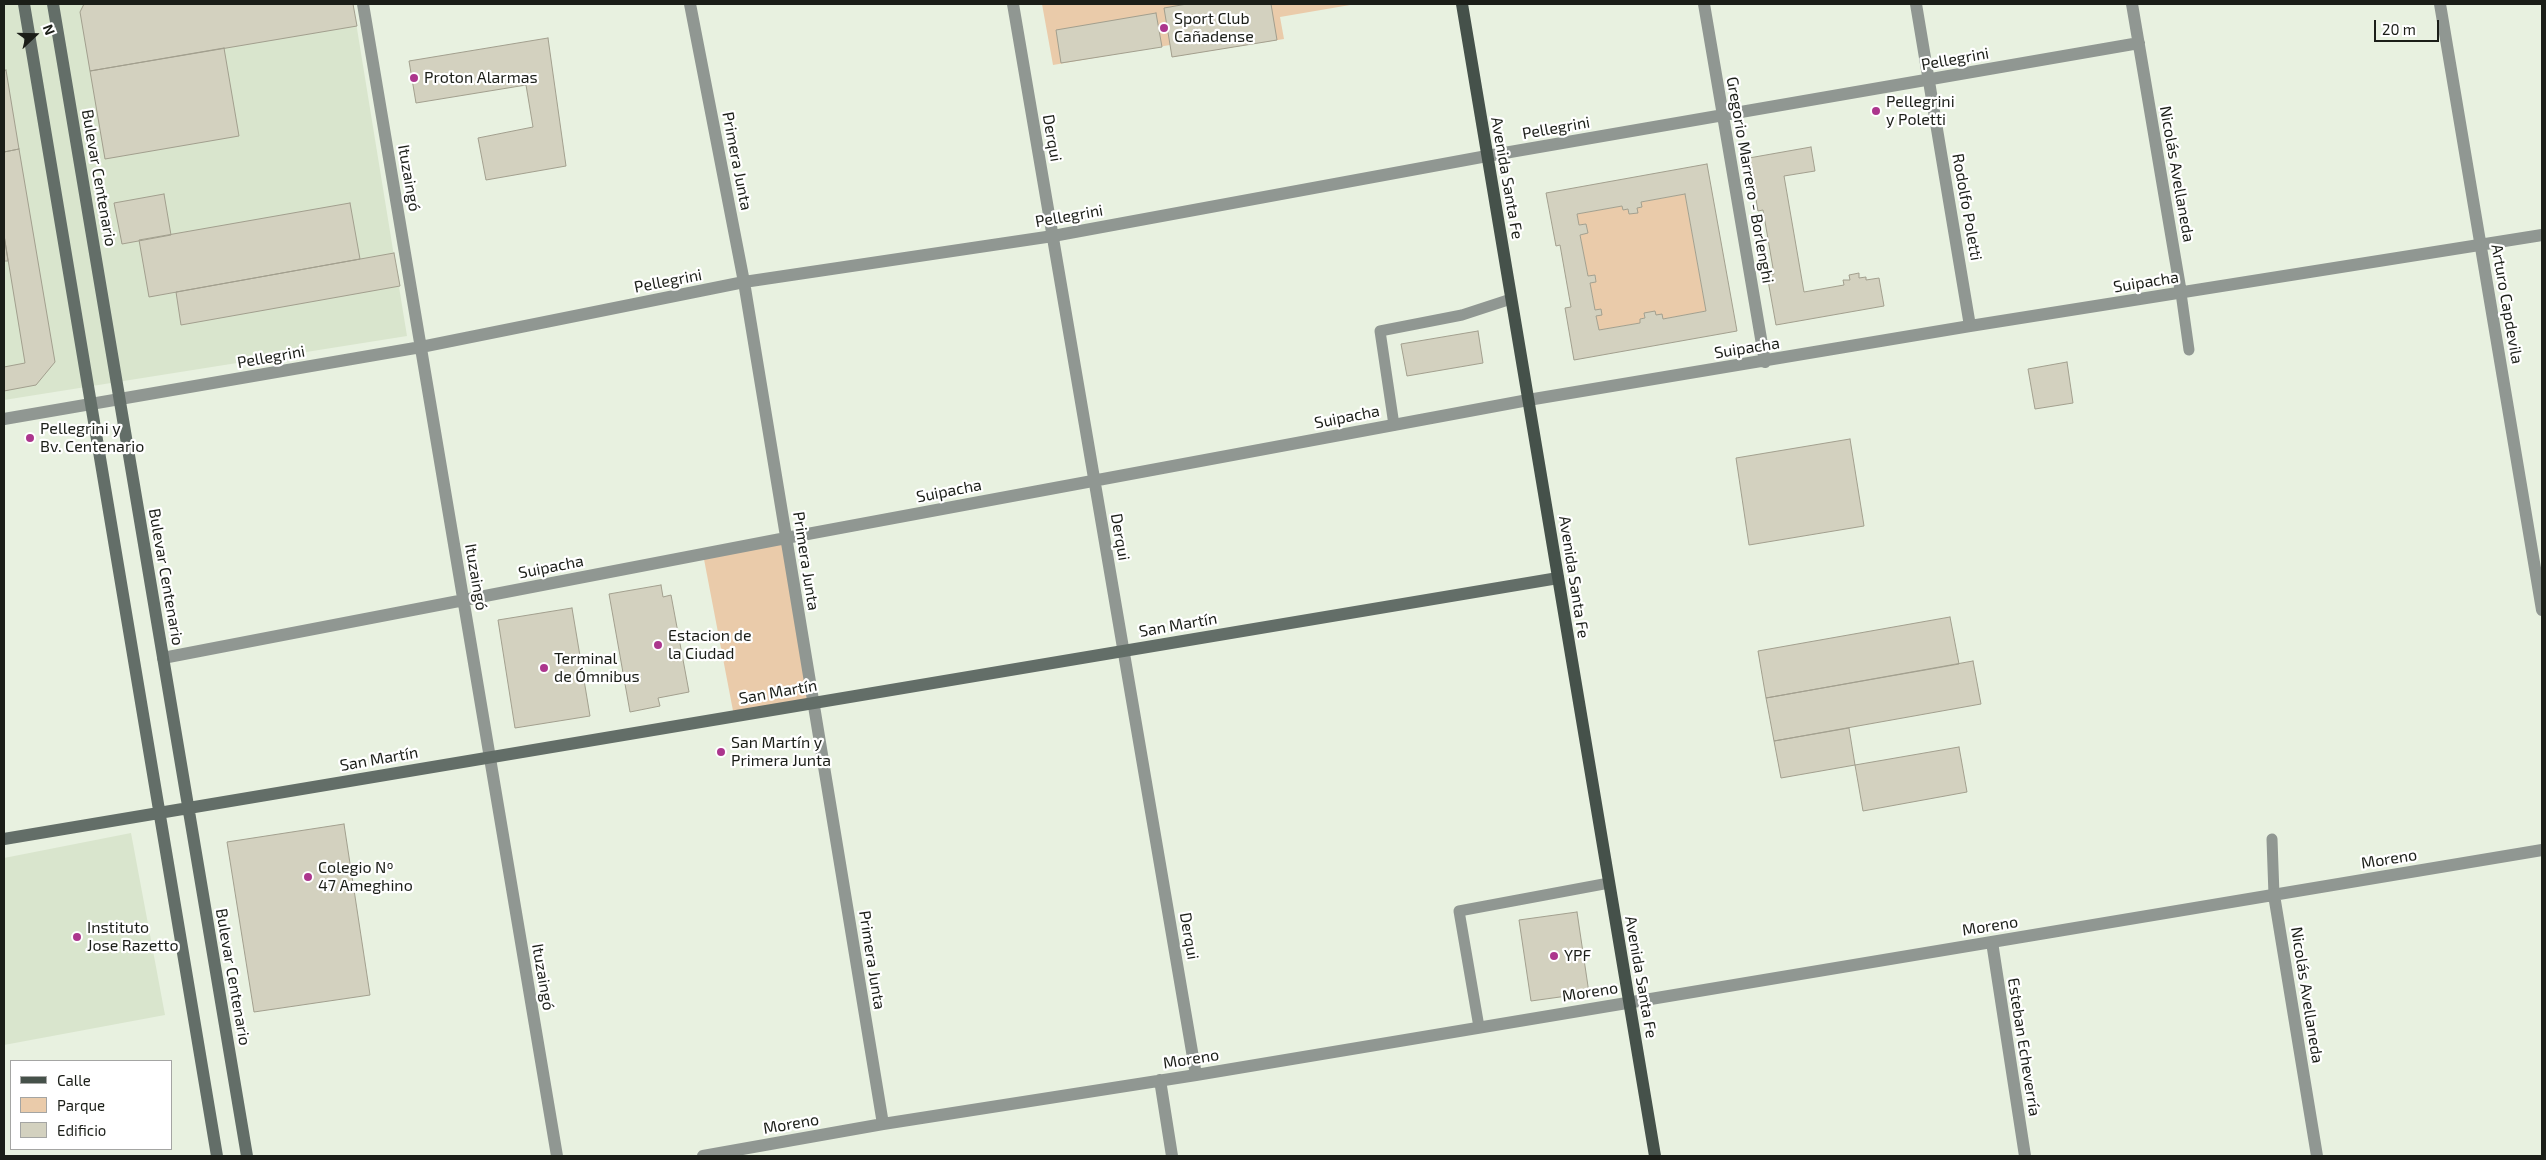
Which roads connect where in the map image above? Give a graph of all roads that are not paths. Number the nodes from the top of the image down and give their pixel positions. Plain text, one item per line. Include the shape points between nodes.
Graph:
1 (24, 4) edge
2 (53, 4) edge
3 (363, 4) edge
4 (690, 4) edge
5 (1013, 4) edge
6 (1462, 4) edge
7 (1704, 4) edge
8 (1916, 4) edge
9 (2132, 4) edge
10 (2440, 4) edge
11 (2139, 43) junction
12 (1929, 80) junction
13 (1723, 116) junction
14 (1487, 156) junction
15 (2542, 235) edge
16 (1053, 236) junction
17 (2481, 245) junction
18 (744, 282) junction
19 (2181, 293) junction
20 (1511, 299) junction
21 (1970, 326) junction
22 (421, 347) junction
23 (2189, 350) dead end
24 (1764, 362) junction
25 (120, 400) junction
26 (1528, 400) junction
27 (91, 405) junction
28 (4, 419) edge
29 (1394, 425) junction
30 (1094, 481) junction
31 (786, 538) junction
32 (1558, 578) junction
33 (463, 600) junction
34 (2542, 610) edge
35 (1124, 650) junction
36 (163, 658) junction
37 (814, 703) junction
38 (490, 757) junction
39 (188, 808) junction
40 (159, 812) junction
41 (4, 839) edge
42 (2272, 839) dead end
43 (2542, 850) edge
44 (1609, 883) junction
45 (2274, 895) junction
46 (1992, 942) junction
47 (1629, 1002) junction
48 (1479, 1027) junction
49 (1196, 1075) junction
50 (1160, 1080) junction
51 (883, 1124) junction
52 (217, 1156) edge
53 (247, 1156) edge
54 (557, 1156) edge
55 (703, 1156) edge
56 (1172, 1156) edge
57 (1655, 1156) edge
58 (2025, 1156) edge
59 (2316, 1156) edge

1 - 27 main road
2 - 25 main road, Bulevar Centenario
3 - 22 street, Ituzaingó
4 - 18 street, Primera Junta
5 - 16 street, Derqui
6 - 14 main road, Avenida Santa Fe
7 - 13 street, Gregorio Marrero - Borlenghi
8 - 12 street, Rodolfo Poletti
9 - 11 street, Nicolás Avellaneda
10 - 17 street, Arturo Capdevila
11 - 12 street, Pellegrini
11 - 19 street, Nicolás Avellaneda
12 - 13 street, Pellegrini
12 - 21 street, Rodolfo Poletti
13 - 14 street, Pellegrini
13 - 24 street, Gregorio Marrero - Borlenghi
14 - 16 street, Pellegrini
14 - 20 main road, Avenida Santa Fe
15 - 17 street, Suipacha
16 - 18 street, Pellegrini
16 - 30 street, Derqui
17 - 19 street, Suipacha
17 - 34 street, Arturo Capdevila
18 - 22 street, Pellegrini
18 - 31 street, Primera Junta
19 - 21 street, Suipacha
19 - 23 lane, Nicolás Avellaneda
20 - 26 main road, Avenida Santa Fe
20 - 29 lane via 1462,315 1380,331
21 - 24 street, Suipacha
22 - 25 street, Pellegrini
22 - 33 street, Ituzaingó
24 - 26 street, Suipacha
25 - 27 street, Pellegrini
25 - 36 main road, Bulevar Centenario
26 - 29 street, Suipacha
26 - 32 main road, Avenida Santa Fe
27 - 28 street, Pellegrini
27 - 40 main road
29 - 30 street, Suipacha
30 - 31 street, Suipacha
30 - 35 street, Derqui
31 - 33 street, Suipacha
31 - 37 street, Primera Junta
32 - 35 main road, San Martín
32 - 44 main road, Avenida Santa Fe
33 - 36 street, Suipacha
33 - 38 street, Ituzaingó
35 - 37 main road, San Martín
35 - 49 street, Derqui
36 - 39 main road, Bulevar Centenario
37 - 38 main road, San Martín
37 - 51 street, Primera Junta
38 - 39 main road, San Martín
38 - 54 street, Ituzaingó
39 - 40 main road, San Martín
39 - 53 main road, Bulevar Centenario
40 - 41 main road, San Martín
40 - 52 main road
42 - 45 lane, Nicolás Avellaneda
43 - 45 street, Moreno
44 - 47 main road, Avenida Santa Fe
44 - 48 lane via 1459,911
45 - 46 street, Moreno
45 - 59 street, Nicolás Avellaneda
46 - 47 street, Moreno
46 - 58 street, Esteban Echeverría
47 - 48 street, Moreno
47 - 57 main road, Avenida Santa Fe
48 - 49 street, Moreno
49 - 50 street, Moreno
50 - 51 street, Moreno
50 - 56 street
51 - 55 street, Moreno

